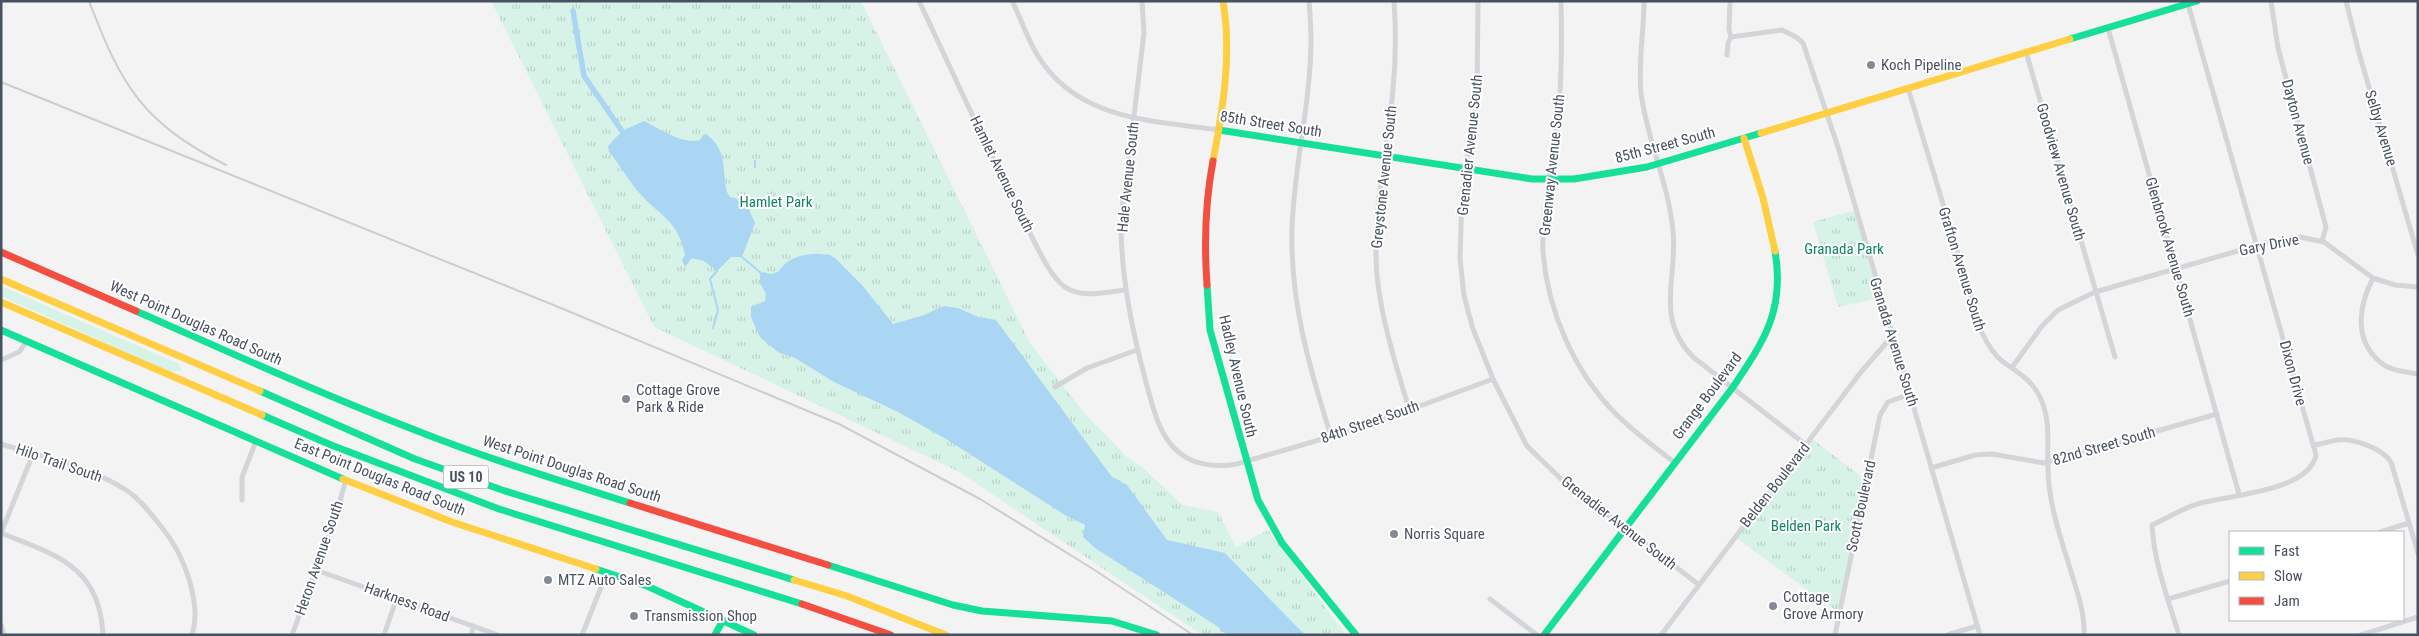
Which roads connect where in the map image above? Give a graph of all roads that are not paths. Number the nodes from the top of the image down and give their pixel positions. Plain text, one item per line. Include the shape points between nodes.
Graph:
1 (918, 1) edge
2 (1012, 1) edge
3 (1142, 1) edge
4 (1223, 1) edge
5 (1309, 1) edge
6 (1394, 1) edge
7 (1478, 1) edge
8 (1561, 1) edge
9 (1644, 1) edge
10 (1730, 1) edge
11 (2197, 1) edge
12 (2271, 1) edge
13 (2346, 1) edge
14 (2188, 4) junction
15 (2108, 28) junction
16 (1731, 37) junction
17 (2026, 52) junction
18 (1727, 55) dead end
19 (1908, 88) junction
20 (1825, 112) junction
21 (1134, 117) junction
22 (1219, 130) junction
23 (1744, 138) junction
24 (1300, 143) junction
25 (1384, 156) junction
26 (1656, 163) junction
27 (1465, 170) junction
28 (1550, 179) junction
29 (2322, 242) junction
30 (2256, 246) junction
31 (1, 252) edge
32 (2418, 254) edge
33 (2175, 269) junction
34 (2373, 278) junction
35 (1, 279) edge
36 (2418, 287) edge
37 (1125, 290) junction
38 (2095, 292) junction
39 (1, 302) edge
40 (1, 330) edge
41 (1893, 338) junction
42 (27, 341) junction
43 (1137, 350) junction
44 (2115, 357) dead end
45 (1, 360) edge
46 (2013, 366) junction
47 (2418, 374) edge
48 (1493, 379) junction
49 (1055, 387) dead end
50 (1733, 387) junction
51 (1910, 394) junction
52 (1409, 409) junction
53 (2217, 414) junction
54 (1331, 436) junction
55 (256, 441) junction
56 (1, 444) edge
57 (1806, 445) junction
58 (2314, 445) junction
59 (33, 454) junction
60 (1245, 461) junction
61 (1674, 462) junction
62 (2048, 462) junction
63 (1931, 468) junction
64 (346, 480) junction
65 (2239, 494) junction
66 (242, 500) dead end
67 (2409, 523) junction
68 (1625, 528) junction
69 (2383, 531) edge
70 (1, 533) edge
71 (2418, 553) edge
72 (316, 570) junction
73 (608, 572) junction
74 (2229, 581) edge
75 (1698, 584) junction
76 (1490, 599) dead end
77 (2168, 599) junction
78 (396, 600) junction
79 (2418, 618) edge
80 (723, 620) junction
81 (1, 624) edge
82 (474, 626) junction
83 (1977, 626) junction
84 (4, 635) edge
85 (103, 635) edge
86 (192, 635) edge
87 (292, 635) edge
88 (384, 635) edge
89 (471, 635) edge
90 (498, 635) edge
91 (582, 635) edge
92 (715, 635) edge
93 (754, 635) edge
94 (891, 635) edge
95 (946, 635) edge
96 (1158, 635) edge
97 (1356, 635) edge
98 (1537, 635) edge
99 (1544, 635) edge
100 (1661, 635) edge
101 (1835, 635) edge
102 (1947, 635) edge
103 (1980, 635) edge
104 (2084, 635) edge
105 (2179, 635) edge
106 (2361, 635) edge

1 - 37 street, Hamlet Avenue South via 997,168 1043,258 1060,283 1067,289 1086,294
2 - 21 street, 85th Street South via 1031,43 1063,86 1091,104
3 - 21 street, Hale Avenue South via 1144,33
4 - 22 main road, Hadley Avenue South via 1228,30
5 - 24 street via 1311,39
6 - 25 street, Greystone Avenue South via 1396,53
7 - 27 street, Grenadier Avenue South via 1477,93
8 - 28 street, Greenway Avenue South via 1561,91
9 - 26 street via 1641,91
10 - 16 street
11 - 14 main road, 85th Street South
12 - 29 street, Dayton Avenue via 2278,48 2326,228
13 - 32 street, Selby Avenue
14 - 15 main road, 85th Street South
14 - 30 street, Dixon Drive
15 - 17 main road, 85th Street South
15 - 33 street, Glenbrook Avenue South
16 - 18 street
16 - 20 street, Granada Avenue South via 1782,30 1796,37 1803,43 1809,58
17 - 19 main road, 85th Street South
17 - 38 street, Goodview Avenue South
19 - 20 main road, 85th Street South
19 - 46 street, Grafton Avenue South via 1977,321 1990,348 2001,360
20 - 23 main road, 85th Street South
20 - 41 street, Granada Avenue South
21 - 22 street, 85th Street South
21 - 37 street, Hale Avenue South via 1121,228
22 - 24 main road, 85th Street South
22 - 60 main road, Hadley Avenue South via 1208,189 1204,249 1206,285 1210,330
23 - 26 main road, 85th Street South
23 - 50 main road, Grange Boulevard via 1778,260 1780,289 1758,352
24 - 25 main road, 85th Street South
24 - 54 street via 1292,228 1295,303 1308,365
25 - 27 main road, 85th Street South
25 - 52 street, Greystone Avenue South via 1376,256 1385,320
26 - 28 main road, 85th Street South via 1609,174
26 - 50 street via 1673,231 1669,294 1675,332 1693,357
27 - 28 main road, 85th Street South
27 - 48 street, Grenadier Avenue South via 1460,258 1464,296
28 - 61 street, Greenway Avenue South via 1543,250 1551,297 1571,351 1599,395 1616,414
29 - 30 street, Gary Drive via 2300,237
29 - 34 street, Gary Drive
30 - 33 street, Gary Drive
30 - 58 street, Dixon Drive
31 - 96 main road, West Point Douglas Road South via 328,396 487,458 953,605 982,611 1112,621
33 - 38 street, Gary Drive
33 - 53 street, Glenbrook Avenue South
34 - 36 street, Gary Drive
34 - 47 street via 2363,297 2360,316 2365,340 2374,356 2384,365
35 - 95 main road, US 10 via 415,459 502,490 847,596
37 - 43 street, Hale Avenue South
38 - 44 street, Goodview Avenue South
38 - 46 street, Gary Drive via 2058,310
39 - 94 main road, US 10 via 331,445 499,509 764,591
40 - 42 main road, East Point Douglas Road South
41 - 51 street, Granada Avenue South
41 - 57 street, Belden Boulevard via 1861,372
42 - 45 street via 19,352
42 - 55 main road, East Point Douglas Road South
43 - 49 street via 1087,368
43 - 60 street, Hale Avenue South via 1162,432 1174,449 1187,458 1216,466
46 - 62 street, Grafton Avenue South via 2040,397 2047,422
48 - 52 street, 84th Street South
48 - 68 street, Grenadier Avenue South via 1528,446 1562,479
50 - 57 street
50 - 61 main road, Grange Boulevard
51 - 63 street, Granada Avenue South
51 - 101 street, Scott Boulevard via 1888,402 1880,415
52 - 54 street, 84th Street South
53 - 62 street, 82nd Street South
53 - 65 street, Glenbrook Avenue South
54 - 60 street, 84th Street South
55 - 64 main road, East Point Douglas Road South
55 - 66 street via 242,477
56 - 59 street, Hilo Trail South
57 - 75 street, Belden Boulevard
58 - 65 street, Dixon Drive via 2314,463 2300,478 2254,494
58 - 67 street via 2340,439 2385,453 2392,462
59 - 70 street
59 - 86 street, Hilo Trail South via 98,474 127,490 145,506 184,562 195,601
60 - 97 main road, Hadley Avenue South via 1258,500 1278,537
61 - 68 main road, Grange Boulevard
62 - 63 street, 82nd Street South via 1992,454 1975,455
62 - 104 street, Grafton Avenue South via 2052,501 2080,602
63 - 83 street, Granada Avenue South
64 - 72 street, Heron Avenue South
64 - 73 main road, East Point Douglas Road South via 452,522
65 - 77 street, Dixon Drive via 2198,503 2152,525
67 - 69 street
67 - 71 street
68 - 75 street, Grenadier Avenue South
68 - 99 main road, Grange Boulevard
70 - 85 street via 63,560 81,573 98,600
72 - 78 street, Harkness Road
72 - 87 street, Heron Avenue South
73 - 80 main road, East Point Douglas Road South
73 - 91 street
74 - 77 street
75 - 100 street, Belden Boulevard
76 - 98 street
77 - 105 street, Dixon Drive
78 - 82 street, Harkness Road
78 - 88 street
79 - 106 street
80 - 92 main road
80 - 93 main road, East Point Douglas Road South
81 - 84 street
82 - 89 street
82 - 90 street, Harkness Road
83 - 102 street
83 - 103 street, Granada Avenue South

